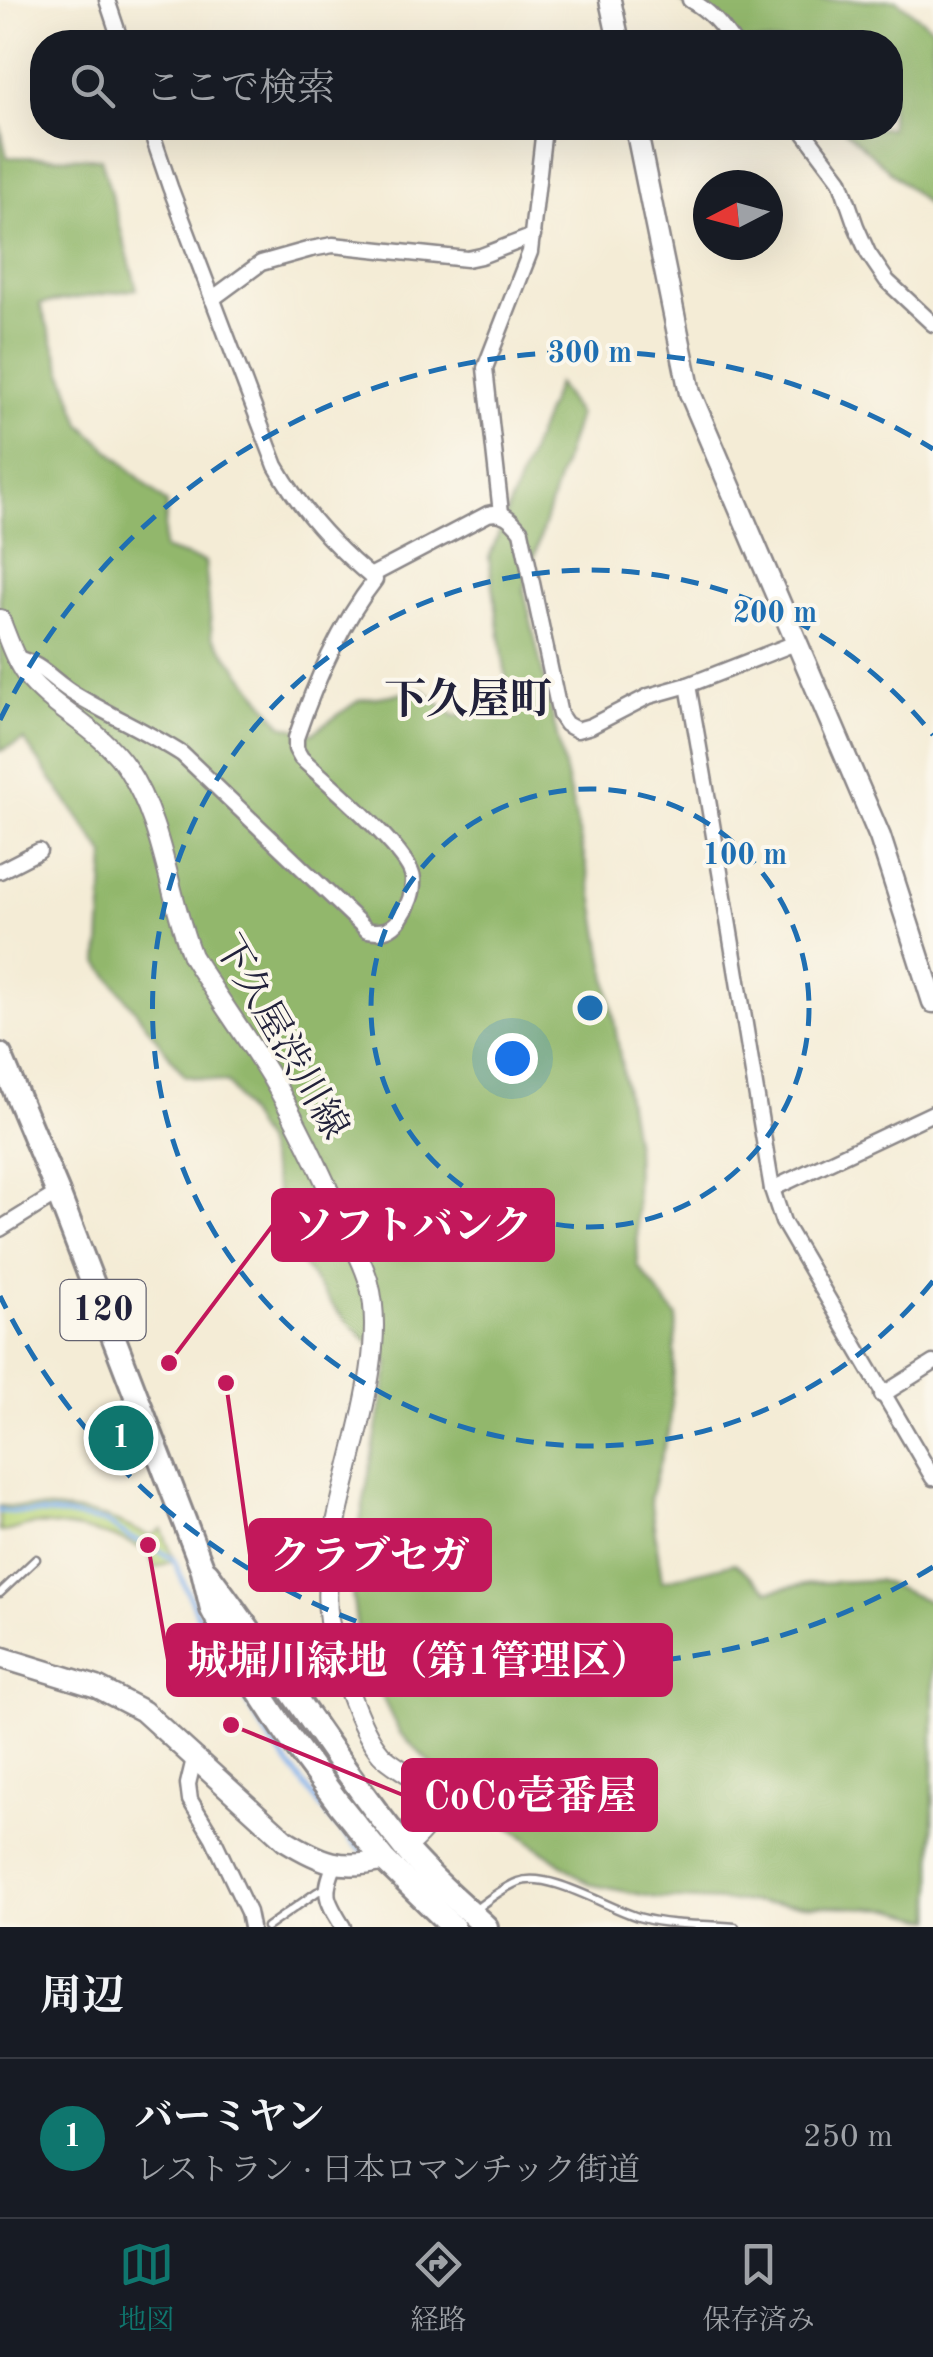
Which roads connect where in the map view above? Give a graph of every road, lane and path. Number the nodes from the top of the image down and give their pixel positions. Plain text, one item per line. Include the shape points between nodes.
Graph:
1 (107, 0) edge
2 (610, 0) edge
3 (690, 0) edge
4 (117, 30) edge
5 (616, 30) edge
6 (725, 30) edge
7 (154, 140) edge
8 (543, 140) edge
9 (638, 140) edge
10 (810, 140) edge
11 (533, 236) junction
12 (212, 299) junction
13 (933, 324) edge
14 (501, 513) junction
15 (370, 576) junction
16 (0, 619) edge
17 (798, 642) junction
18 (16, 658) junction
19 (688, 685) junction
20 (40, 851) dead end
21 (0, 871) edge
22 (933, 1002) edge
23 (0, 1056) edge
24 (933, 1114) edge
25 (772, 1188) junction
26 (58, 1193) junction
27 (0, 1229) edge
28 (933, 1362) edge
29 (882, 1395) junction
30 (933, 1478) edge
31 (36, 1559) dead end
32 (0, 1593) edge
33 (0, 1656) edge
34 (194, 1760) junction
35 (395, 1854) junction
36 (335, 1864) junction
37 (326, 1888) junction
38 (470, 1922) edge
39 (251, 1927) edge
40 (268, 1927) edge
41 (343, 1927) edge
42 (735, 1927) edge

1 - 4 street
2 - 5 main road
3 - 6 street
7 - 12 street
8 - 11 street
9 - 17 main road via 690,392
10 - 13 street via 840,180 887,281
11 - 12 street via 467,259 368,247 311,249 261,264
11 - 14 street via 485,368
12 - 15 street via 289,489
14 - 15 street
14 - 19 street via 522,532 566,724 578,730 591,726
15 - 18 street via 375,580 324,666 296,749 410,866 414,879 406,909 398,923 378,932 349,915 182,754 75,695 35,662
16 - 18 main road, 下久屋渋川線
17 - 19 street
17 - 22 main road via 880,837
18 - 35 main road, 下久屋渋川線 via 27,676 127,768 148,806 192,956 290,1112 368,1278 373,1352 326,1591 335,1644 371,1740 425,1787 434,1806 427,1828
19 - 25 street
20 - 21 street
23 - 26 highway, 120
24 - 25 street
25 - 29 street via 783,1222
26 - 27 street
26 - 35 highway, 120 via 202,1567 212,1609 287,1734
28 - 29 street
29 - 30 street
31 - 32 lane
33 - 34 main road via 121,1698
34 - 36 main road via 285,1840
34 - 39 street via 190,1800
35 - 36 main road via 362,1866
35 - 38 highway, 120
36 - 37 street
37 - 40 lane
37 - 41 street
38 - 42 lane via 521,1880 534,1880 640,1918

